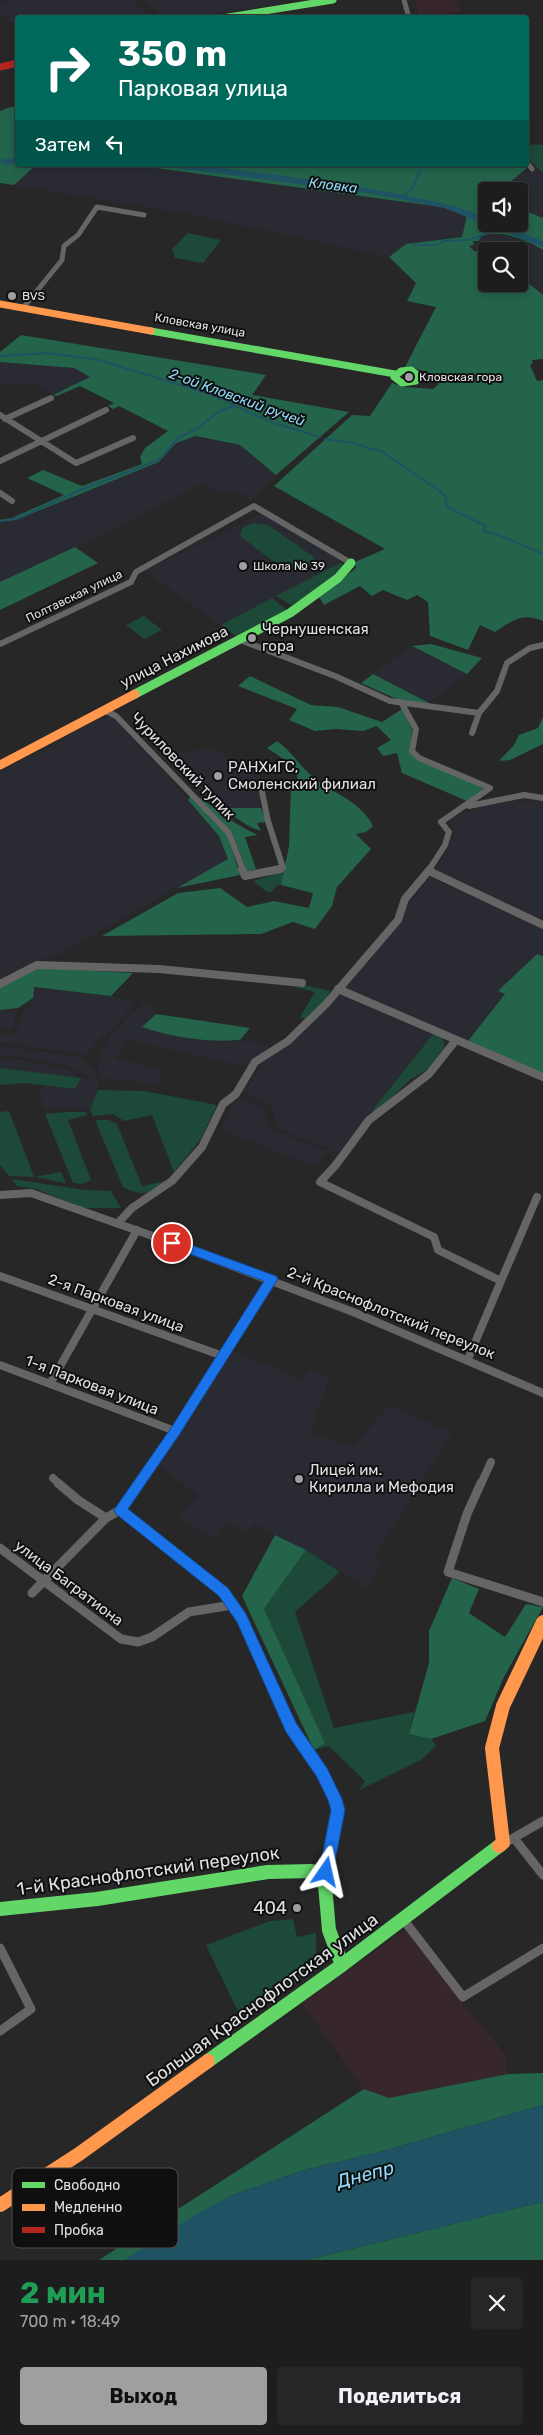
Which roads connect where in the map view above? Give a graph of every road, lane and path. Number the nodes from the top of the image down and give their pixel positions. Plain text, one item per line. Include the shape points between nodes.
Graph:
1 (333, 0) edge
2 (404, 0) edge
3 (240, 15) edge
4 (408, 15) edge
5 (15, 64) edge
6 (0, 67) edge
7 (529, 165) edge
8 (532, 169) dead end
9 (144, 215) dead end
10 (0, 304) edge
11 (24, 308) junction
12 (394, 374) dead end
13 (51, 398) dead end
14 (106, 410) dead end
15 (3, 417) edge
16 (133, 438) dead end
17 (41, 442) junction
18 (0, 461) edge
19 (0, 493) edge
20 (12, 501) dead end
21 (351, 563) joint
22 (240, 640) junction
23 (1, 641) edge
24 (543, 645) edge
25 (402, 704) junction
26 (104, 710) junction
27 (479, 713) junction
28 (472, 733) dead end
29 (0, 765) edge
30 (260, 782) dead end
31 (543, 798) edge
32 (464, 808) junction
33 (430, 871) junction
34 (543, 925) edge
35 (302, 983) dead end
36 (0, 984) edge
37 (338, 989) junction
38 (456, 1040) junction
39 (543, 1077) edge
40 (0, 1195) edge
41 (537, 1197) dead end
42 (118, 1223) junction
43 (137, 1230) junction
44 (0, 1276) edge
45 (272, 1279) junction
46 (502, 1281) junction
47 (93, 1310) junction
48 (223, 1356) junction
49 (468, 1359) junction
50 (0, 1365) edge
51 (50, 1384) junction
52 (543, 1393) edge
53 (175, 1431) junction
54 (491, 1462) dead end
55 (54, 1478) dead end
56 (120, 1510) junction
57 (106, 1518) junction
58 (0, 1548) edge
59 (44, 1581) junction
60 (32, 1592) dead end
61 (543, 1602) edge
62 (232, 1605) junction
63 (543, 1622) edge
64 (543, 1821) edge
65 (514, 1838) junction
66 (503, 1843) junction
67 (543, 1875) edge
68 (325, 1885) junction
69 (0, 1909) edge
70 (403, 1919) junction
71 (0, 1948) edge
72 (543, 1948) edge
73 (342, 1965) junction
74 (0, 2031) edge
75 (57, 2168) edge
76 (12, 2197) edge
77 (0, 2205) edge

1 - 3 street
2 - 4 street
5 - 6 street
7 - 8 street
9 - 11 street via 97,207 77,236 67,242 62,260
10 - 11 street, Кловская улица
11 - 12 street, Кловская улица
13 - 15 street
14 - 17 street
15 - 17 street
16 - 17 street via 76,463
17 - 18 street
19 - 20 street
21 - 22 street, улица Нахимова via 347,573 321,592
21 - 23 street, Полтавская улица via 254,506 136,572 131,582
22 - 25 street
22 - 26 street, улица Нахимова
24 - 27 street via 530,648 507,662 497,691
25 - 27 street
25 - 32 street via 416,729 412,751 420,758 490,788
26 - 29 street, улица Нахимова
26 - 30 street, Чуриловский тупик via 116,716 229,833 245,876 283,868
27 - 28 street
31 - 32 street via 524,795
32 - 33 street via 441,822 449,832
33 - 34 street
33 - 37 street via 405,899 398,920
35 - 36 street via 159,969 37,965
37 - 38 street
37 - 42 street via 288,1041 255,1062 236,1094 223,1104 202,1147 172,1181 132,1208
38 - 39 street
38 - 46 street via 430,1074 369,1120 320,1182 434,1237 438,1250
40 - 42 street, 2-й Краснофлотский переулок via 32,1193
41 - 46 street
42 - 43 street, 2-й Краснофлотский переулок
43 - 45 street, 2-й Краснофлотский переулок
43 - 47 street
44 - 47 street, 2-я Парковая улица
45 - 48 street
45 - 49 street, 2-й Краснофлотский переулок
46 - 49 street
47 - 48 street, 2-я Парковая улица
47 - 51 street
48 - 53 street
49 - 52 street, 2-й Краснофлотский переулок
50 - 51 street, 1-я Парковая улица
51 - 53 street, 1-я Парковая улица
53 - 56 street
54 - 61 street via 448,1572
55 - 57 street via 65,1491
56 - 57 street
56 - 62 street via 223,1592
57 - 59 street
58 - 59 street, улица Багратиона
59 - 60 street
59 - 62 street, улица Багратиона via 121,1640 138,1642 152,1637 189,1612
62 - 68 street via 246,1626 291,1728 322,1773 338,1810
63 - 66 street via 503,1706 492,1748
64 - 65 street, Большая Краснофлотская улица
65 - 66 street, Большая Краснофлотская улица
65 - 67 street
66 - 70 street, Большая Краснофлотская улица
68 - 69 street, 1-й Краснофлотский переулок via 312,1870 287,1869 149,1891
68 - 73 street via 329,1930
70 - 72 street via 463,1997
70 - 73 street, Большая Краснофлотская улица
71 - 74 street via 31,2009
73 - 75 street, Большая Краснофлотская улица
76 - 77 street, Большая Краснофлотская улица

